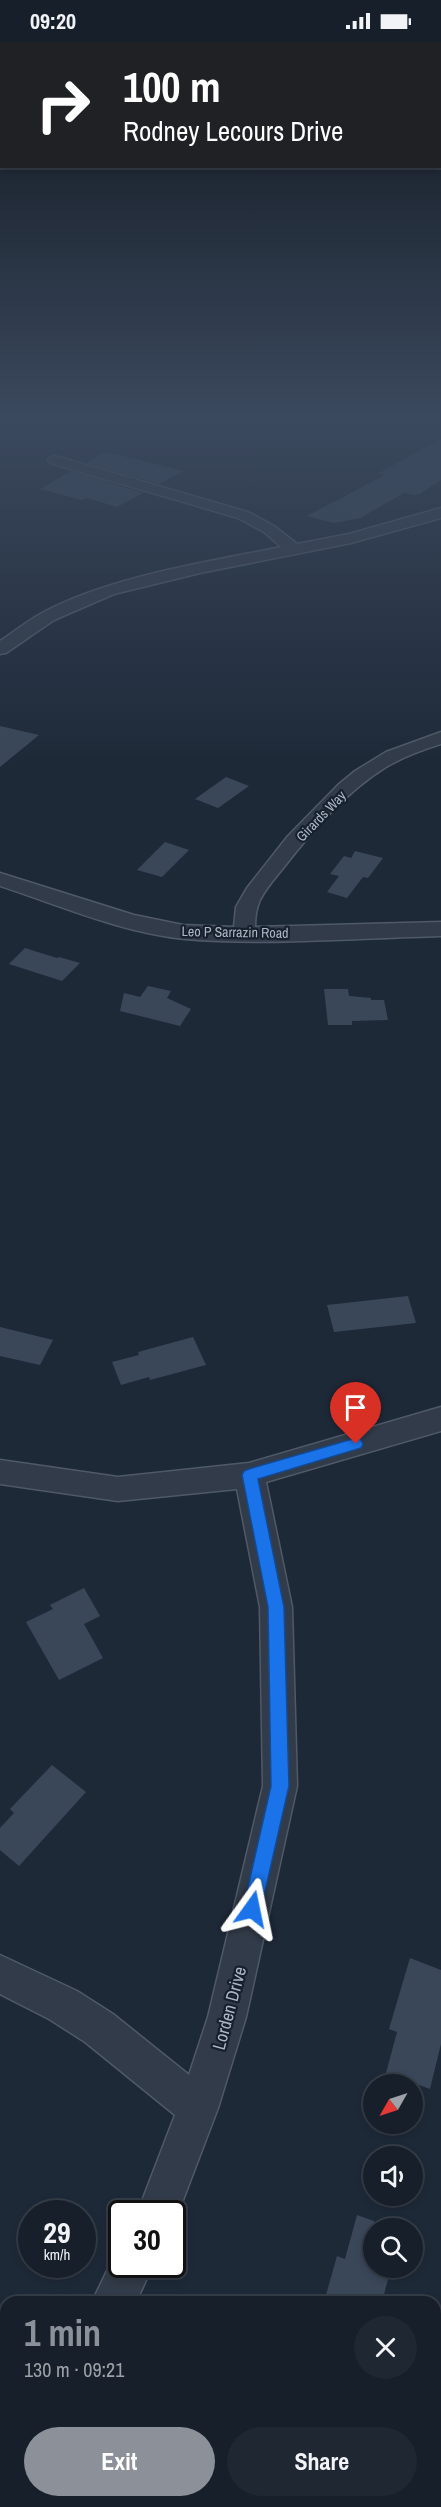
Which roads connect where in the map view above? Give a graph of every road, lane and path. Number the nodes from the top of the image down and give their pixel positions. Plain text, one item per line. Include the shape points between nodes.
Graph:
1 (275, 534) edge
2 (366, 534) edge
3 (292, 549) junction
4 (0, 649) edge
5 (441, 738) edge
6 (0, 879) edge
7 (441, 929) edge
8 (245, 934) junction
9 (441, 1419) edge
10 (0, 1472) edge
11 (249, 1475) junction
12 (0, 1974) edge
13 (198, 2108) junction
14 (163, 2200) edge
15 (125, 2278) edge
16 (116, 2296) edge

1 - 3 street
2 - 3 street
3 - 4 street via 108,591 48,616
5 - 8 street, Girards Way via 409,748 377,765 336,799 254,892 243,917
6 - 8 street, Leo P Sarrazin Road via 155,928
7 - 8 street, Leo P Sarrazin Road
9 - 11 street
10 - 11 street via 118,1489
11 - 13 street, Lorden Drive via 276,1607 280,1786 227,2017
12 - 13 street via 99,2028
13 - 14 street, Lorden Drive
15 - 16 street

